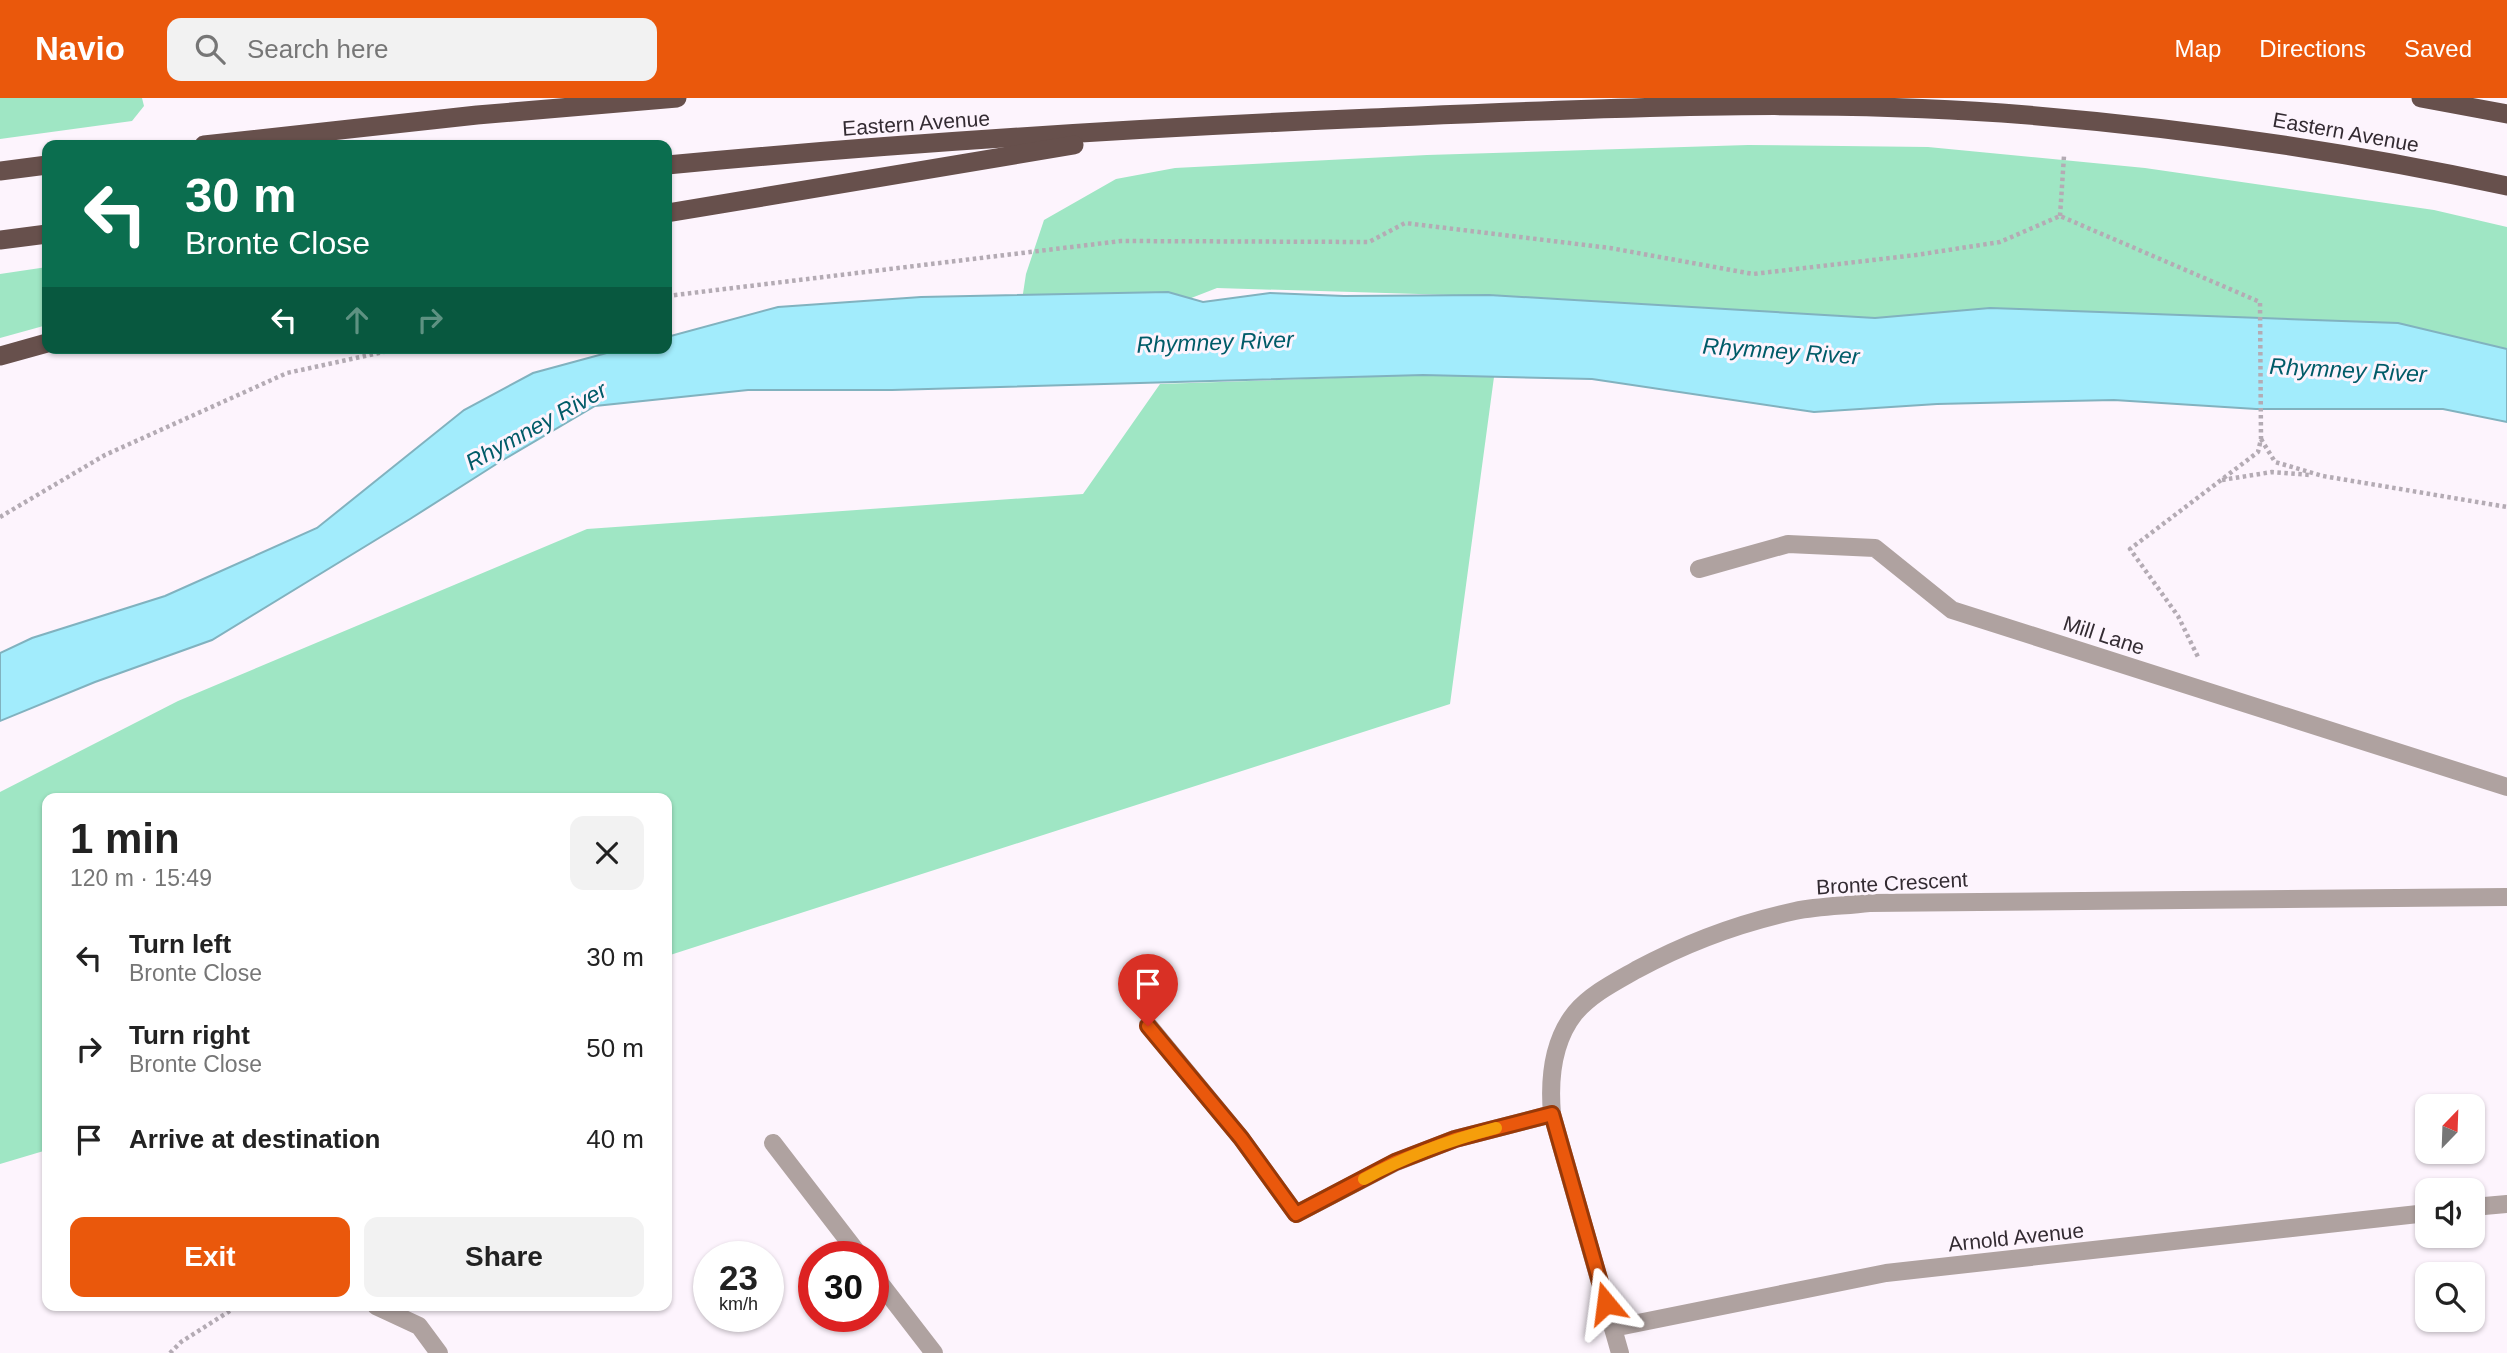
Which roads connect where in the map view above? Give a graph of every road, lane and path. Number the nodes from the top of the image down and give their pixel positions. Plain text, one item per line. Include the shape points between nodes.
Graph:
1 (677, 98) edge
2 (2421, 98) edge
3 (2507, 114) edge
4 (1185, 127) junction
5 (250, 140) edge
6 (2064, 156) dead end
7 (672, 165) edge
8 (42, 166) edge
9 (0, 171) edge
10 (2507, 186) edge
11 (672, 212) edge
12 (2060, 216) junction
13 (42, 235) edge
14 (0, 240) edge
15 (672, 295) edge
16 (42, 344) edge
17 (374, 354) edge
18 (0, 356) edge
19 (2261, 439) junction
20 (2323, 476) junction
21 (2221, 481) junction
22 (2507, 507) edge
23 (0, 517) edge
24 (1699, 569) dead end
25 (2208, 692) junction
26 (2507, 787) edge
27 (2507, 897) edge
28 (1148, 1026) dead end
29 (1552, 1114) junction
30 (773, 1143) dead end
31 (2507, 1203) edge
32 (2485, 1206) edge
33 (2415, 1214) edge
34 (848, 1241) edge
35 (889, 1295) edge
36 (230, 1311) edge
37 (387, 1311) edge
38 (1613, 1328) junction
39 (170, 1353) edge
40 (439, 1353) edge
41 (934, 1353) edge
42 (1620, 1353) edge

1 - 5 highway
2 - 3 highway
4 - 7 highway, Eastern Avenue
4 - 10 highway, Eastern Avenue via 1721,107 1997,113 2239,138
4 - 11 highway
6 - 12 path
8 - 9 highway
12 - 15 path via 2000,242 1753,274 1610,248 1405,223 1368,242 1121,240
12 - 19 path via 2260,302
13 - 14 highway
16 - 18 highway
17 - 23 path via 287,373 104,456
19 - 20 path via 2275,462
19 - 21 path via 2258,452
20 - 21 path via 2272,471
20 - 22 path
21 - 25 path via 2130,549 2178,616 2197,654
24 - 25 street, Mill Lane via 1788,544 1875,548 1952,610
25 - 26 street, Mill Lane
27 - 29 street, Bronte Crescent via 1869,903 1797,911 1735,926 1671,951 1603,988 1575,1013 1556,1049 1549,1083
28 - 29 street via 1241,1138 1296,1214 1395,1162 1455,1139
29 - 38 street, Bronte Crescent
30 - 34 street
31 - 32 street
33 - 38 street, Arnold Avenue via 1886,1273
35 - 41 street
36 - 39 path
37 - 40 street via 419,1326
38 - 42 street, Bronte Crescent

